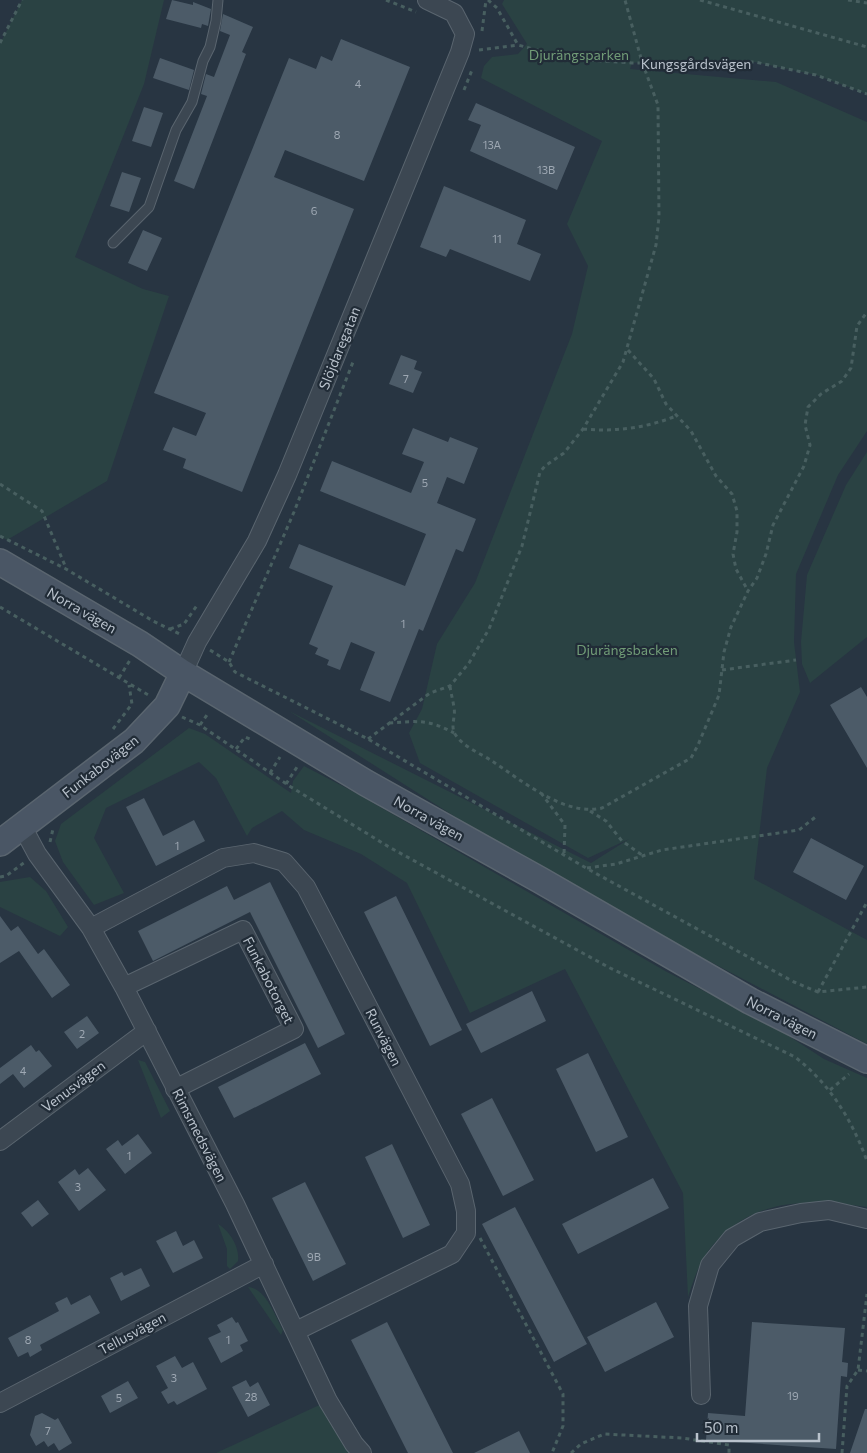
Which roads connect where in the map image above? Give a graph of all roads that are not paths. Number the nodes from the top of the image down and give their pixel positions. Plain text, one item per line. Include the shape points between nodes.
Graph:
1 (218, 0) edge
2 (427, 0) edge
3 (112, 243) dead end
4 (0, 562) edge
5 (183, 673) junction
6 (22, 826) junction
7 (0, 844) edge
8 (91, 928) junction
9 (124, 987) junction
10 (147, 1031) junction
11 (858, 1067) edge
12 (176, 1089) junction
13 (0, 1141) edge
14 (867, 1219) edge
15 (264, 1264) junction
16 (296, 1331) junction
17 (700, 1395) dead end
18 (0, 1403) edge
19 (362, 1453) edge

1 - 3 lane via 212,38 192,102 176,130 149,207
2 - 5 street, Slöjdaregatan via 454,13 464,34 460,52 295,457 257,540 197,642
4 - 5 main road, Norra vägen
5 - 6 main road, Funkabovägen via 166,706 134,741
5 - 11 main road, Norra vägen via 366,783 750,1001
6 - 7 main road, Funkabovägen
6 - 8 street, Rimsmedsvägen
8 - 9 street, Rimsmedsvägen
8 - 16 street, Runvägen via 223,858 254,853 284,862 306,887 460,1184 466,1211 466,1233 452,1254
9 - 10 street, Rimsmedsvägen
9 - 12 street, Funkabotorget via 243,930 294,1029
10 - 12 street, Rimsmedsvägen
10 - 13 street, Venusvägen
12 - 15 street, Rimsmedsvägen
14 - 17 street via 829,1210 760,1222 732,1238 710,1266 698,1306
15 - 16 street, Rimsmedsvägen
15 - 18 street, Tellusvägen
16 - 19 street, Rimsmedsvägen via 328,1401

